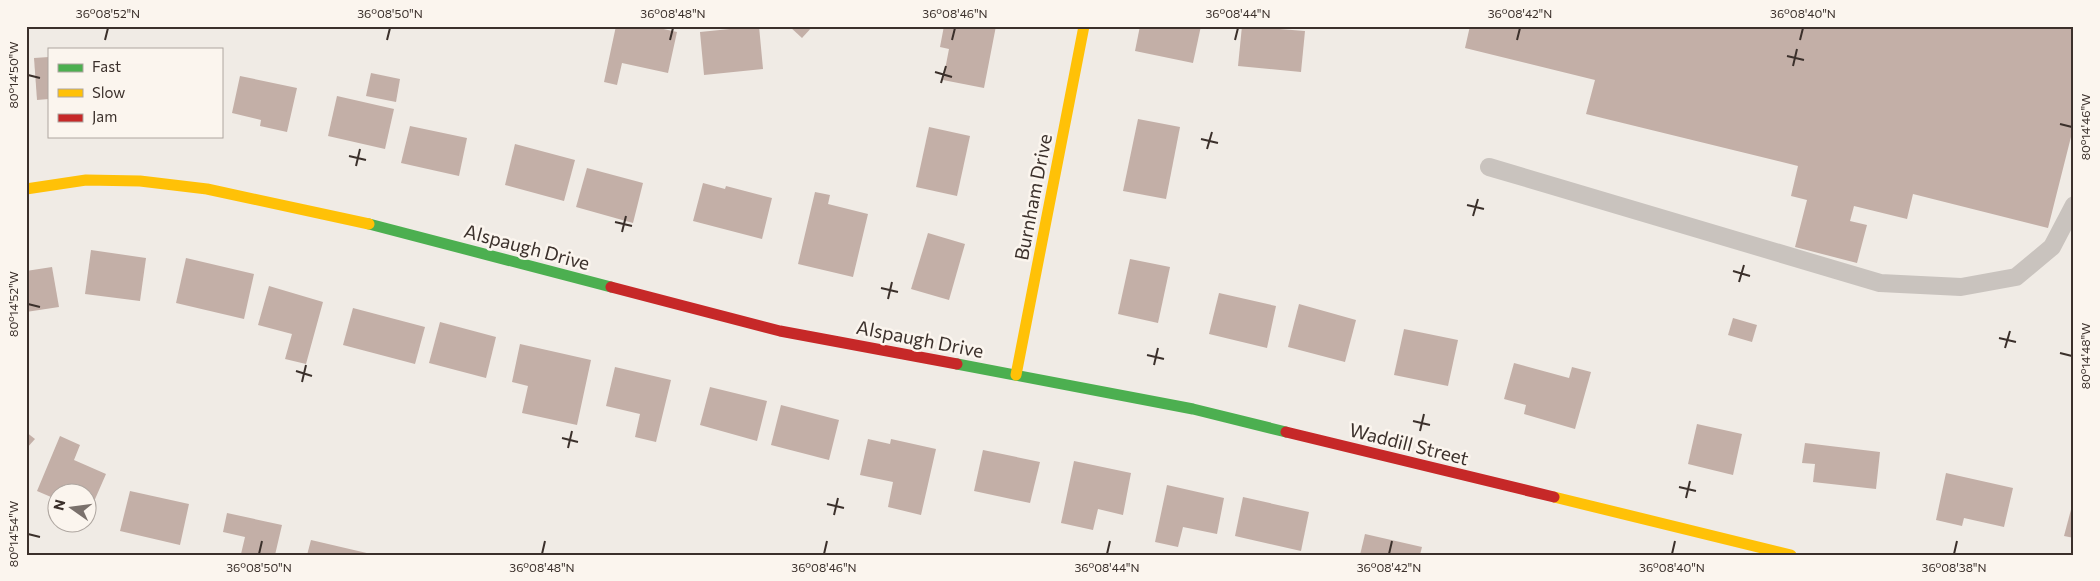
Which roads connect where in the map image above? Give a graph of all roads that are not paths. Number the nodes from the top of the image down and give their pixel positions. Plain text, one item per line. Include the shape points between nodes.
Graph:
1 (1084, 26) edge
2 (1489, 167) dead end
3 (26, 189) edge
4 (2074, 205) edge
5 (1016, 375) junction
6 (1791, 555) edge

1 - 5 street, Burnham Drive
2 - 4 lane via 1880,283 1961,287 2016,278 2052,247
3 - 5 street, Alspaugh Drive via 86,180 140,181 207,189 353,220 780,331
5 - 6 street, Waddill Street via 1193,409

